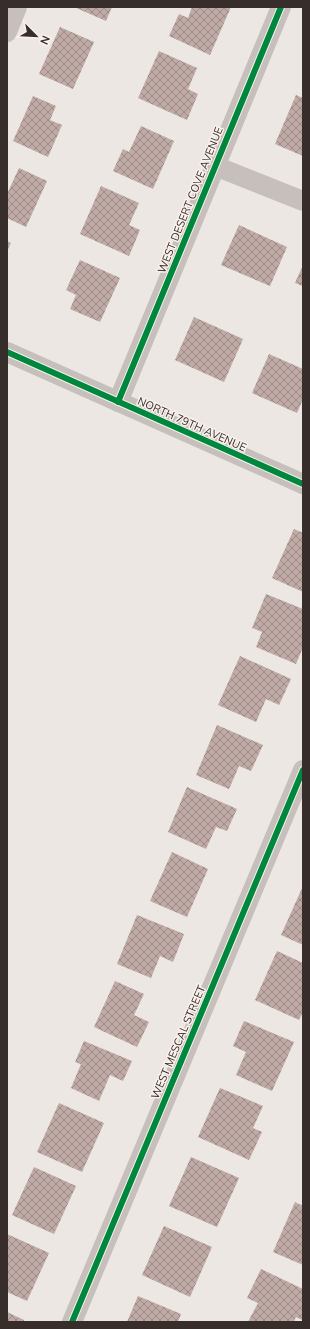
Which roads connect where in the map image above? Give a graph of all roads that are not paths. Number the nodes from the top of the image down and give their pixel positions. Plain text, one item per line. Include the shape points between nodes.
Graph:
1 (17, 7) edge
2 (281, 7) edge
3 (7, 32) edge
4 (215, 166) junction
5 (303, 201) edge
6 (7, 352) edge
7 (118, 402) junction
8 (303, 484) edge
9 (303, 770) edge
10 (72, 1322) edge

1 - 3 street
2 - 4 street, WEST DESERT COVE AVENUE
4 - 5 street
4 - 7 street, WEST DESERT COVE AVENUE
6 - 7 street, NORTH 79TH AVENUE
7 - 8 street, NORTH 79TH AVENUE
9 - 10 street, WEST MESCAL STREET

